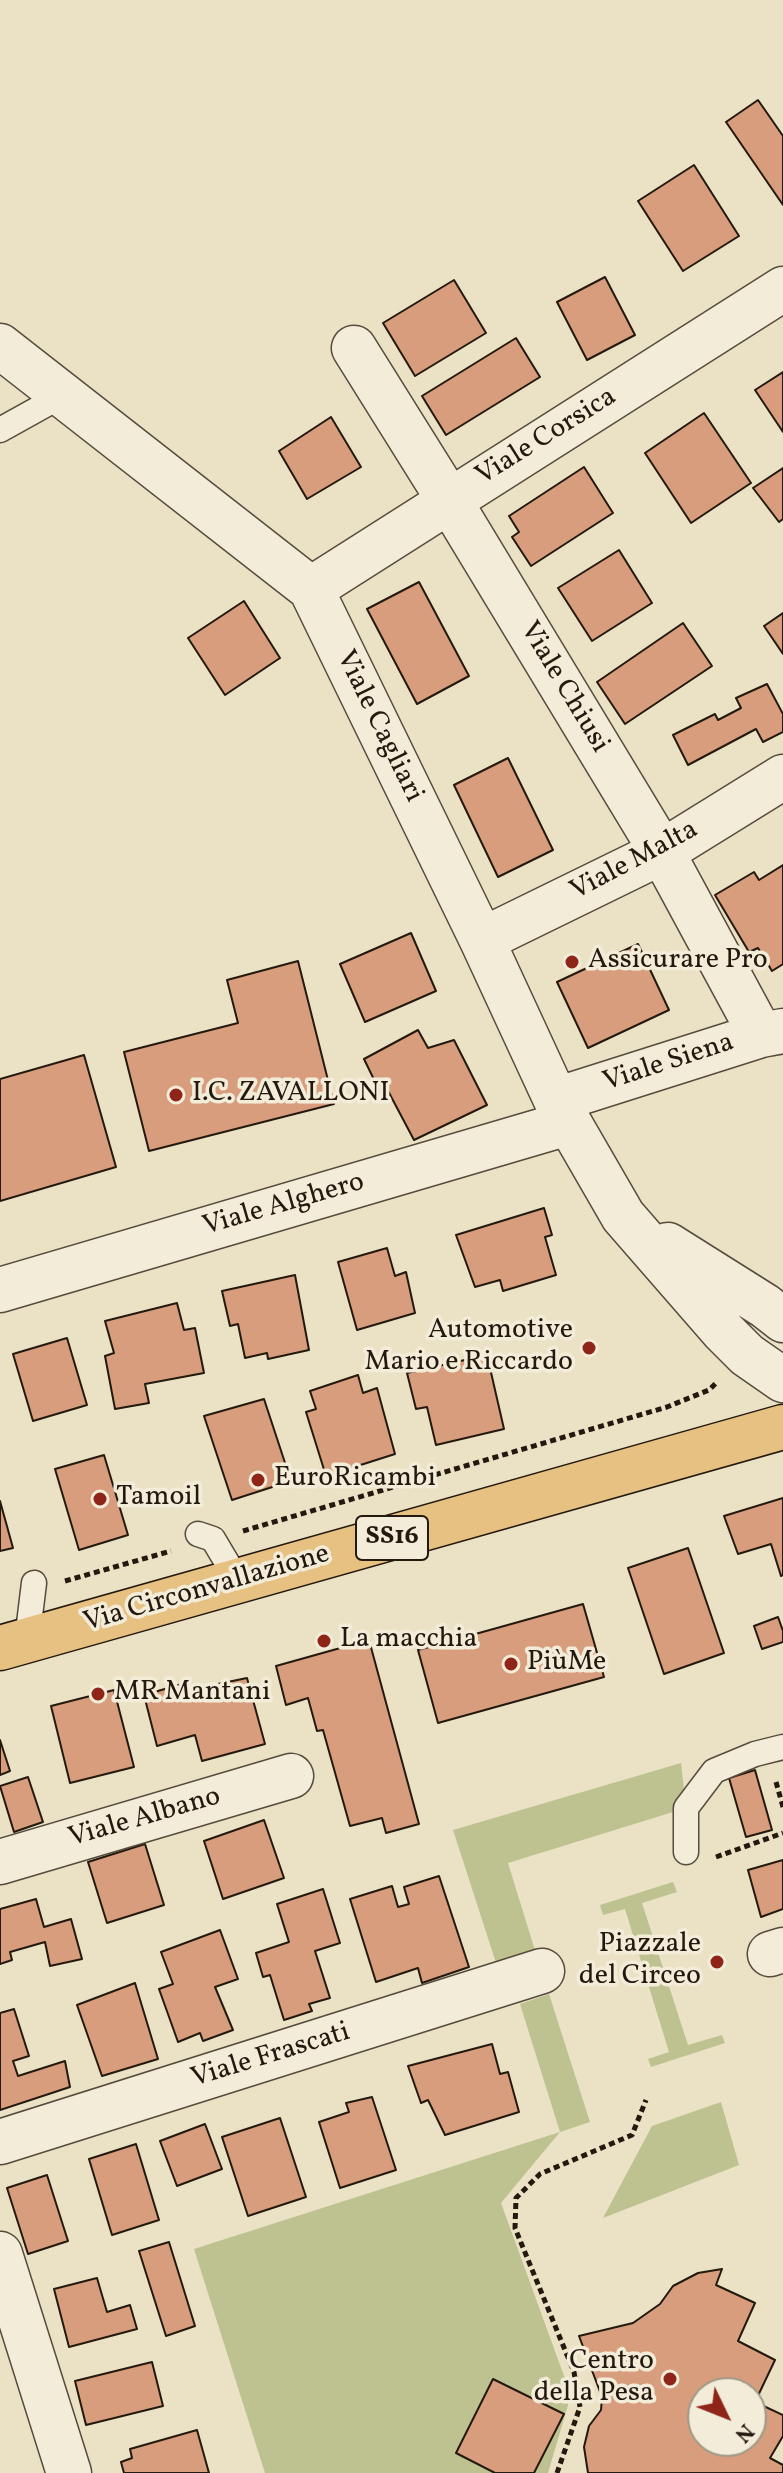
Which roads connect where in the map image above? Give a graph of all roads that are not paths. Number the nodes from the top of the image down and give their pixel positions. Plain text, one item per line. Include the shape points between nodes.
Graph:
1 (783, 289) edge
2 (0, 346) edge
3 (354, 348) dead end
4 (63, 395) junction
5 (0, 430) edge
6 (449, 500) junction
7 (311, 589) junction
8 (783, 777) edge
9 (662, 852) junction
10 (482, 940) junction
11 (772, 1033) edge
12 (562, 1111) junction
13 (623, 1216) junction
14 (0, 1290) edge
15 (783, 1320) edge
16 (783, 1380) edge
17 (783, 1427) edge
18 (205, 1537) road end
19 (238, 1581) junction
20 (34, 1586) road end
21 (14, 1644) edge
22 (783, 1747) edge
23 (291, 1776) dead end
24 (686, 1852) dead end
25 (0, 1862) edge
26 (542, 1971) dead end
27 (0, 2142) edge
28 (0, 2254) edge
29 (69, 2473) edge

1 - 6 street, Viale Corsica
2 - 4 street, Viale Cagliari
3 - 6 street, Viale Chiusi
4 - 5 lane
4 - 7 street, Viale Cagliari
6 - 7 street, Viale Corsica
6 - 9 street, Viale Chiusi
7 - 10 street, Viale Cagliari
8 - 9 street, Viale Malta
9 - 10 street, Viale Malta
9 - 11 street, Viale Chiusi
10 - 12 street, Viale Cagliari
11 - 12 street, Viale Siena
12 - 13 street, Viale Cagliari
12 - 14 street, Viale Alghero
13 - 15 street, Viale Cagliari
13 - 16 street, Viale Cagliari via 724,1332
17 - 19 main road, Via Circonvallazione / SS16
18 - 19 lane
19 - 21 main road, Via Circonvallazione / SS16
20 - 21 lane
22 - 24 lane via 714,1771 686,1808
23 - 25 street, Viale Albano
26 - 27 street, Viale Frascati
28 - 29 street

